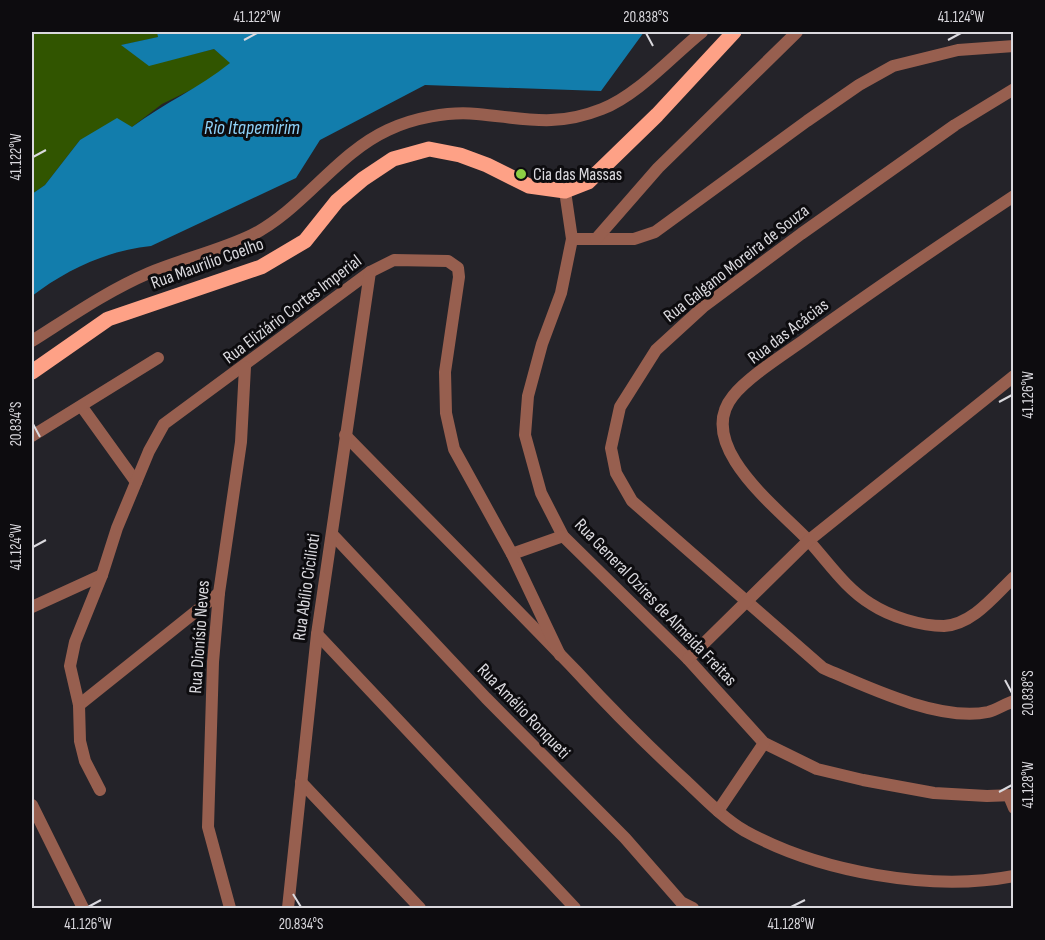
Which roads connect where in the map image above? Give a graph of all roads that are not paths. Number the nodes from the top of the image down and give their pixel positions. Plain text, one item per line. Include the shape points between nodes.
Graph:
1 (702, 32) edge
2 (734, 32) edge
3 (797, 32) edge
4 (1014, 46) edge
5 (1014, 89) edge
6 (565, 191) junction
7 (1014, 196) edge
8 (572, 239) junction
9 (596, 239) junction
10 (370, 272) junction
11 (32, 341) edge
12 (158, 358) dead end
13 (245, 367) junction
14 (32, 372) edge
15 (1014, 376) edge
16 (82, 407) junction
17 (345, 435) junction
18 (32, 436) edge
19 (136, 482) junction
20 (332, 534) junction
21 (563, 536) junction
22 (808, 541) junction
23 (512, 554) junction
24 (102, 575) junction
25 (1014, 577) edge
26 (219, 592) junction
27 (746, 600) junction
28 (32, 607) edge
29 (317, 634) junction
30 (560, 655) junction
31 (688, 659) junction
32 (1014, 701) edge
33 (79, 705) junction
34 (764, 743) junction
35 (301, 782) junction
36 (100, 790) dead end
37 (1012, 800) edge
38 (32, 805) edge
39 (718, 811) junction
40 (1014, 876) edge
41 (83, 909) edge
42 (230, 909) edge
43 (288, 909) edge
44 (420, 909) edge
45 (575, 909) edge
46 (693, 909) edge

1 - 11 street via 632,92 602,109 551,121 446,115 387,130 251,235 150,272 104,295
2 - 6 main road via 607,166 588,182
3 - 9 street via 658,168
4 - 9 street via 958,50 893,66 815,115 655,232 634,239
5 - 27 street, Rua Galgano Moreira de Souza via 955,125 703,307 656,350 620,407 611,448 616,473 632,501
6 - 8 street, Rua General Ozíres de Almeida Freitas
6 - 14 main road, Rua Maurílio Coelho via 529,186 487,165 446,152 429,149 393,159 337,201 305,241 284,255 250,271 108,319
7 - 22 street, Rua das Acácias via 848,308 732,396 723,426 732,457 742,473
8 - 9 street
8 - 21 street, Rua General Ozíres de Almeida Freitas via 561,292 528,396 525,435 541,493
10 - 13 street, Rua Eliziário Cortes Imperial
10 - 17 street, Rua Abílio Cicilioti
10 - 23 street, Rua Eliziário Cortes Imperial via 394,260 448,261 458,268 445,372 446,413 454,449
12 - 16 street
13 - 19 street, Rua Eliziário Cortes Imperial via 164,424
13 - 26 street, Rua Dionísio Neves via 241,442
15 - 22 street
16 - 18 street
16 - 19 street
17 - 20 street, Rua Abílio Cicilioti
17 - 30 street
19 - 24 street, Rua Eliziário Cortes Imperial
20 - 29 street, Rua Abílio Cicilioti
20 - 46 street, Rua Amélio Ronqueti via 625,838 681,902
21 - 23 street
21 - 31 street, Rua General Ozíres de Almeida Freitas
22 - 25 street, Rua das Acácias via 849,588 873,606 913,622 946,626 974,616
22 - 27 street
23 - 30 street, Rua Eliziário Cortes Imperial
24 - 28 street
24 - 33 street, Rua Eliziário Cortes Imperial via 75,642 70,666
26 - 33 street
26 - 42 street, Rua Dionísio Neves via 208,827
27 - 31 street
27 - 32 street, Rua Galgano Moreira de Souza via 823,668 860,684 948,712 987,712
29 - 35 street, Rua Abílio Cicilioti
29 - 45 street
30 - 39 street via 633,732
31 - 34 street, Rua General Ozíres de Almeida Freitas
33 - 36 street, Rua Eliziário Cortes Imperial via 80,741
34 - 37 street, Rua General Ozíres de Almeida Freitas via 817,769 863,780 934,793
34 - 39 street
35 - 43 street, Rua Abílio Cicilioti
35 - 44 street
38 - 41 street
39 - 40 street via 745,831 843,868 923,879 987,881

